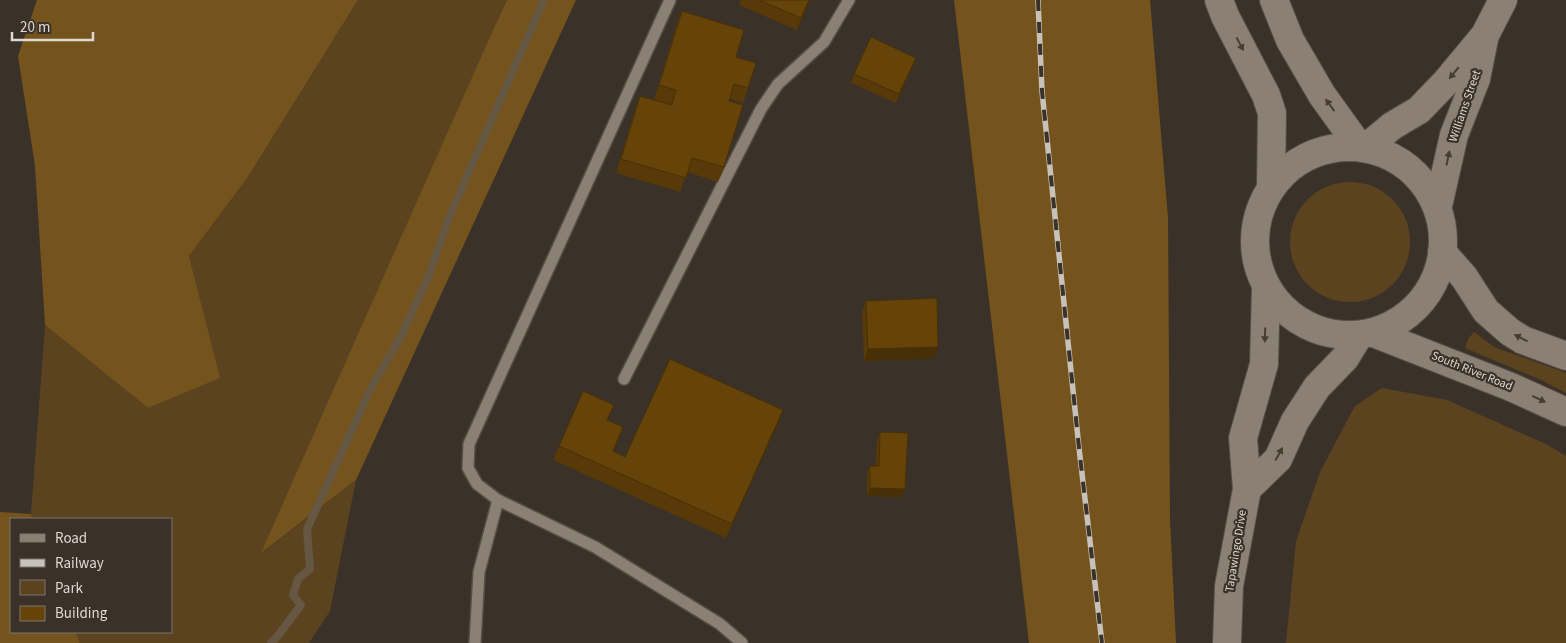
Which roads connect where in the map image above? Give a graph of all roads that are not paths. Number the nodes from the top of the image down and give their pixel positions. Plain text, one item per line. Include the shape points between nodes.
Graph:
1 (670, 0) edge
2 (850, 0) edge
3 (1219, 0) edge
4 (1274, 0) edge
5 (1503, 0) edge
6 (1485, 35) junction
7 (1363, 146) junction
8 (1271, 186) junction
9 (1438, 206) junction
10 (1442, 252) junction
11 (1266, 287) junction
12 (1367, 336) junction
13 (1566, 356) edge
14 (624, 379) dead end
15 (1566, 412) edge
16 (1246, 489) junction
17 (498, 500) junction
18 (474, 643) edge
19 (742, 643) edge
20 (1227, 643) edge

1 - 17 lane via 469,444 468,468 477,484
2 - 14 lane via 824,42 778,84 761,109
3 -> 8 main road via 1272,113
7 -> 4 main road via 1322,95 1290,40
5 - 6 main road, Williams Street
6 -> 7 main road, Williams Street via 1419,110
9 -> 6 main road, Williams Street via 1454,135 1476,79
7 - 8 main road via 1324,150 1296,163
7 - 9 main road via 1395,159 1419,178
8 - 11 main road via 1260,210 1255,236 1257,262
9 - 10 main road via 1443,227
10 - 12 main road via 1434,281 1420,304 1399,322
13 -> 10 main road via 1510,332 1486,311 1464,277
11 - 12 main road, South River Road via 1284,309 1307,323 1331,332
11 -> 16 main road, Tapawingo Drive via 1264,364 1243,438
12 -> 15 main road, South River Road via 1512,387
16 -> 12 main road via 1278,459 1317,387
16 - 20 main road, Tapawingo Drive via 1229,586
17 - 18 lane via 479,572
17 - 19 lane via 595,547 720,624

